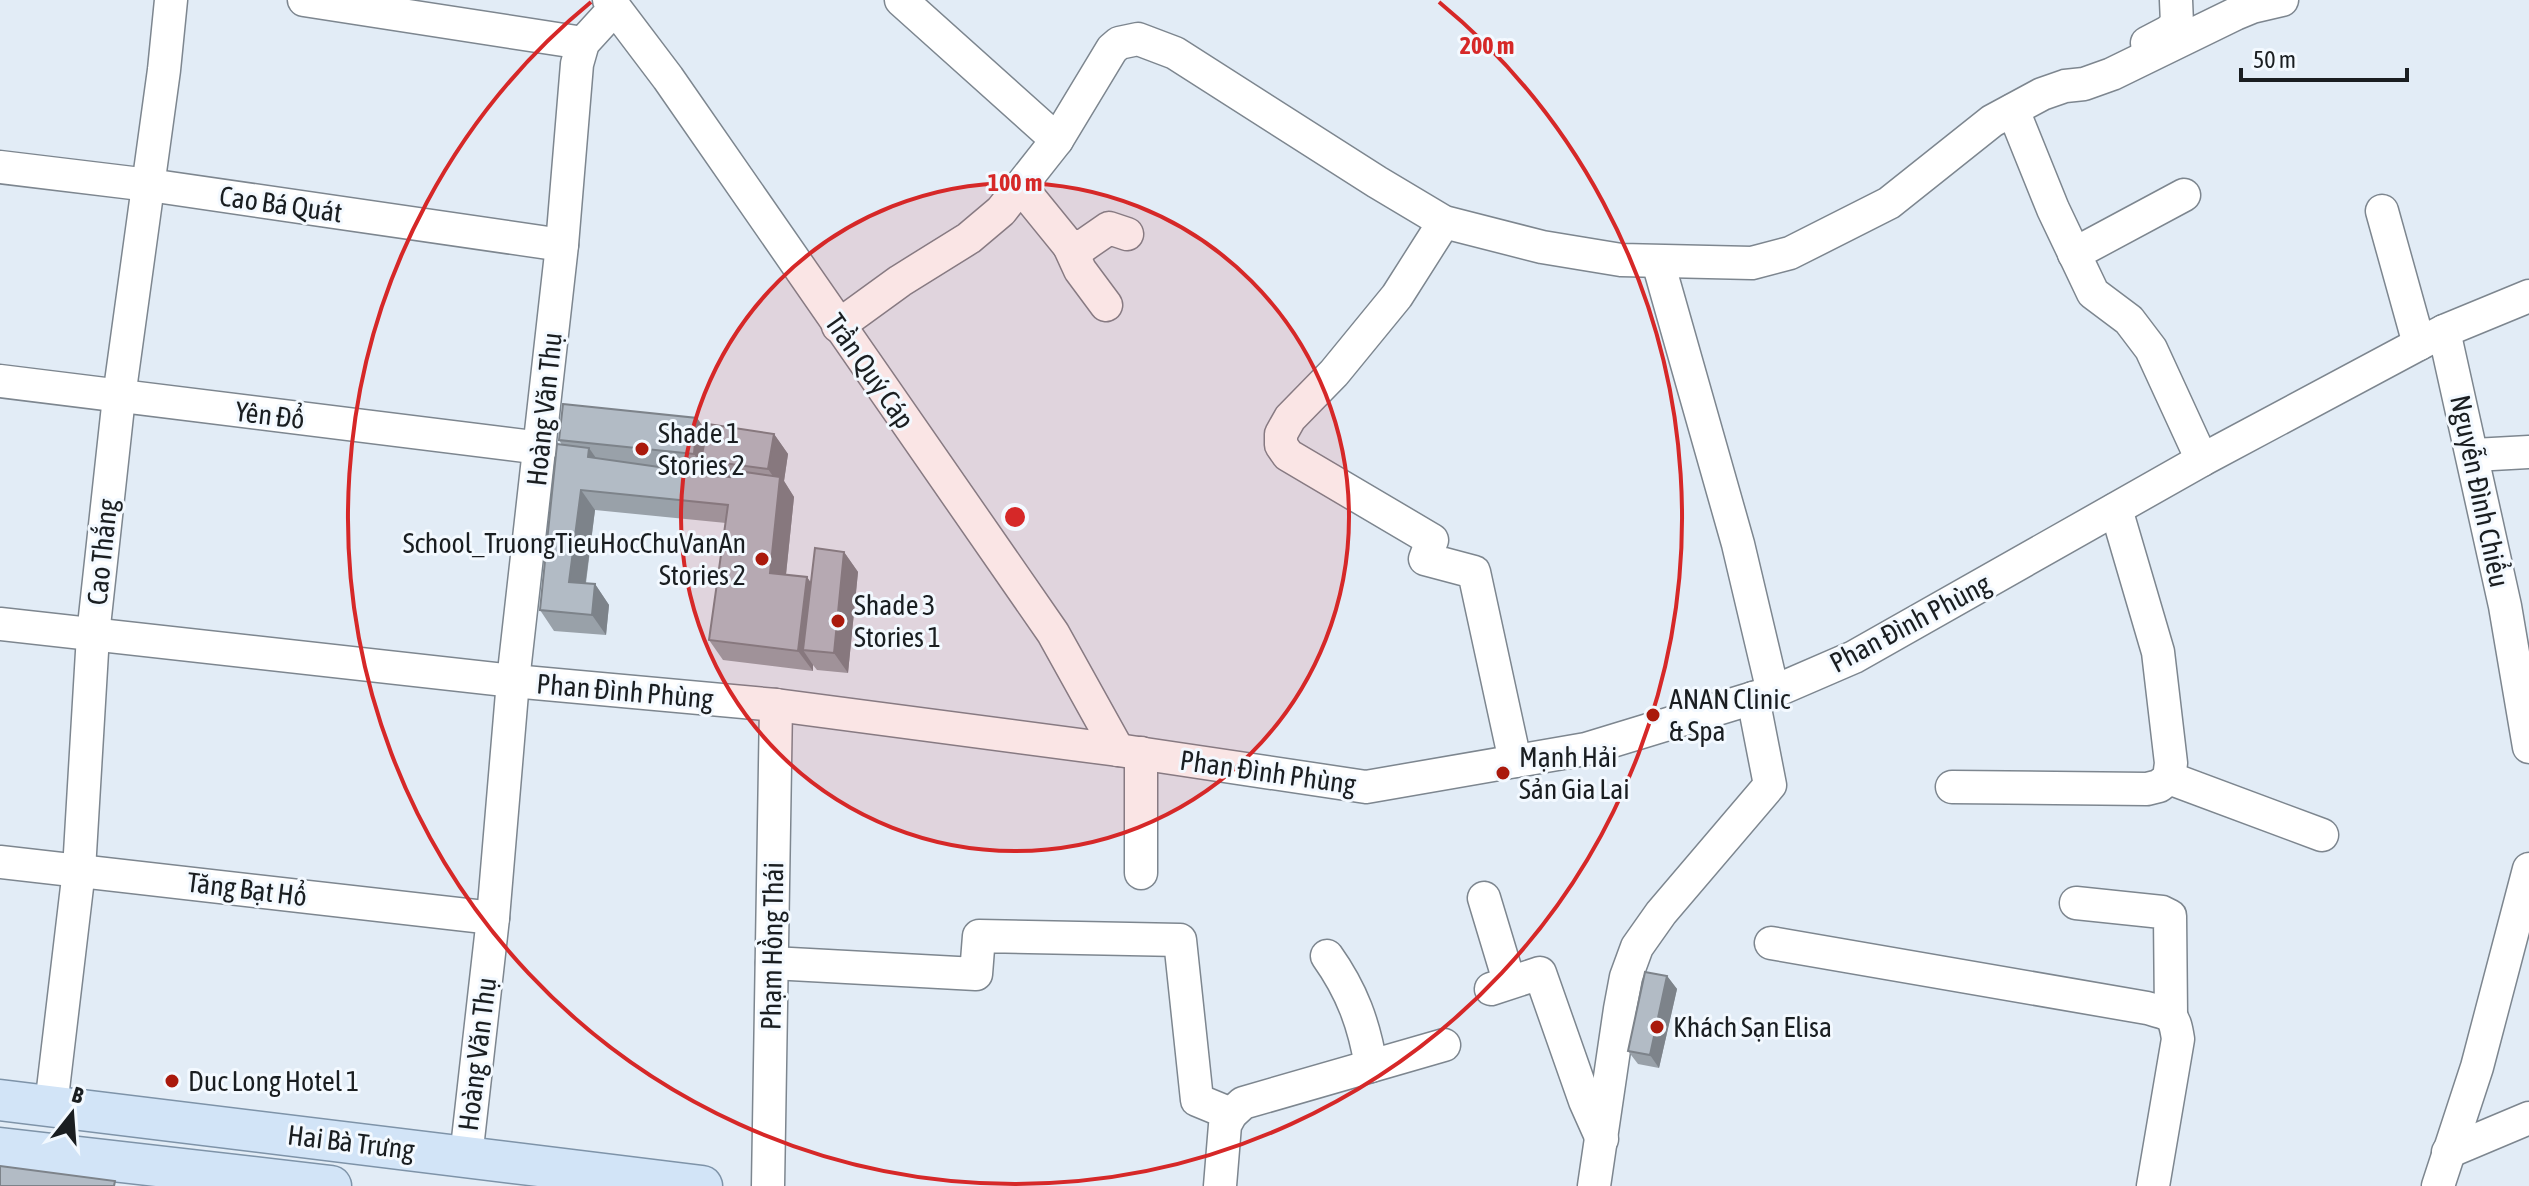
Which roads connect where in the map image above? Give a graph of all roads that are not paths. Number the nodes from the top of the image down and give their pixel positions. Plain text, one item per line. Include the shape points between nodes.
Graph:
1 (171, 0) edge
2 (304, 0) edge
3 (901, 0) edge
4 (2176, 0) edge
5 (2282, 0) edge
6 (612, 4) edge
7 (583, 43) junction
8 (2065, 86) junction
9 (2013, 110) junction
10 (1057, 140) junction
11 (0, 167) edge
12 (149, 185) junction
13 (1021, 187) junction
14 (2184, 195) dead end
15 (2382, 211) dead end
16 (1444, 222) junction
17 (1127, 234) dead end
18 (562, 245) junction
19 (1069, 246) junction
20 (2074, 254) junction
21 (1658, 262) junction
22 (2529, 296) edge
23 (1106, 305) dead end
24 (838, 326) junction
25 (2432, 337) junction
26 (0, 381) edge
27 (119, 397) junction
28 (541, 448) junction
29 (2529, 452) edge
30 (2474, 455) junction
31 (2202, 460) junction
32 (2116, 509) junction
33 (2517, 608) edge
34 (0, 624) edge
35 (93, 635) junction
36 (513, 681) junction
37 (1763, 695) junction
38 (776, 705) junction
39 (2529, 747) edge
40 (1129, 752) junction
41 (1515, 761) junction
42 (2169, 778) junction
43 (1952, 787) dead end
44 (2322, 835) dead end
45 (0, 862) edge
46 (2529, 869) edge
47 (79, 870) junction
48 (1141, 873) dead end
49 (1484, 898) dead end
50 (2076, 903) dead end
51 (493, 918) junction
52 (1771, 943) dead end
53 (1327, 956) dead end
54 (772, 963) junction
55 (2171, 1015) junction
56 (1444, 1045) dead end
57 (1371, 1066) junction
58 (0, 1100) edge
59 (51, 1106) junction
60 (1231, 1114) junction
61 (2529, 1118) edge
62 (1602, 1139) junction
63 (0, 1148) edge
64 (2448, 1152) junction
65 (463, 1171) edge
66 (216, 1179) edge
67 (331, 1186) edge
68 (702, 1186) edge
69 (768, 1186) edge
70 (1220, 1186) edge
71 (1594, 1186) edge
72 (2153, 1186) edge
73 (2438, 1186) edge

1 - 12 street, Cao Thắng
2 - 7 street
3 - 10 street
4 - 8 street via 2179,21 2174,27 2074,75
5 - 8 street via 2235,14 2112,74
6 - 7 street
6 - 24 street, Trần Quý Cáp
7 - 18 street, Hoàng Văn Thụ
8 - 9 street
9 - 20 street
9 - 21 street via 1889,203 1790,253 1752,263
10 - 13 street
10 - 16 street via 1112,49 1138,39 1175,53
11 - 12 street, Cao Bá Quát
12 - 18 street, Cao Bá Quát
12 - 27 street, Cao Thắng
13 - 19 street
13 - 24 street via 987,226
14 - 20 street
15 - 25 street, Nguyễn Đình Chiểu
16 - 21 street via 1542,247
16 - 41 street via 1397,296 1290,418 1281,445 1288,455 1432,540 1425,559 1474,572
17 - 19 street via 1109,228 1083,246
18 - 28 street, Hoàng Văn Thụ
19 - 23 street
20 - 31 street via 2093,293 2129,320 2151,349
21 - 37 street via 1738,544
22 - 25 street, Phan Đình Phùng
24 - 40 street, Trần Quý Cáp via 1053,633
25 - 30 street, Nguyễn Đình Chiểu
25 - 31 street, Phan Đình Phùng
26 - 27 street, Yên Đổ
27 - 28 street, Yên Đổ
27 - 35 street, Cao Thắng
28 - 36 street, Hoàng Văn Thụ
29 - 30 street
30 - 33 street, Nguyễn Đình Chiểu via 2495,568
31 - 32 street, Phan Đình Phùng
32 - 37 street, Phan Đình Phùng via 1854,657
32 - 42 street via 2158,652
33 - 39 street, Nguyễn Đình Chiểu
34 - 35 street, Phan Đình Phùng
35 - 36 street, Phan Đình Phùng
35 - 47 street, Cao Thắng
36 - 38 street, Phan Đình Phùng
36 - 51 street, Hoàng Văn Thụ
37 - 41 street, Phan Đình Phùng via 1586,749
37 - 62 street via 1770,785 1637,947 1620,1009
38 - 40 street, Phan Đình Phùng
38 - 54 street, Phạm Hồng Thái
40 - 41 street, Phan Đình Phùng via 1366,787
40 - 48 street
42 - 43 street via 2147,789
42 - 44 street
45 - 47 street, Tăng Bạt Hổ
46 - 64 street via 2477,1067
47 - 51 street, Tăng Bạt Hổ
47 - 59 street, Cao Thắng
49 - 62 street via 1500,985 1540,973
50 - 55 street via 2170,916
51 - 65 street, Hoàng Văn Thụ
52 - 55 street
53 - 57 street via 1358,1008
54 - 60 street via 976,974 979,936 1180,940 1197,1100
54 - 69 street, Phạm Hồng Thái
55 - 72 street via 2178,1039
56 - 57 street
57 - 60 street via 1243,1103
58 - 59 main road, Hai Bà Trưng
59 - 65 main road, Hai Bà Trưng
60 - 70 street via 1225,1125
61 - 64 street
62 - 71 street
63 - 66 main road, Hai Bà Trưng
64 - 73 street
65 - 68 main road, Hai Bà Trưng
66 - 67 main road, Hai Bà Trưng

